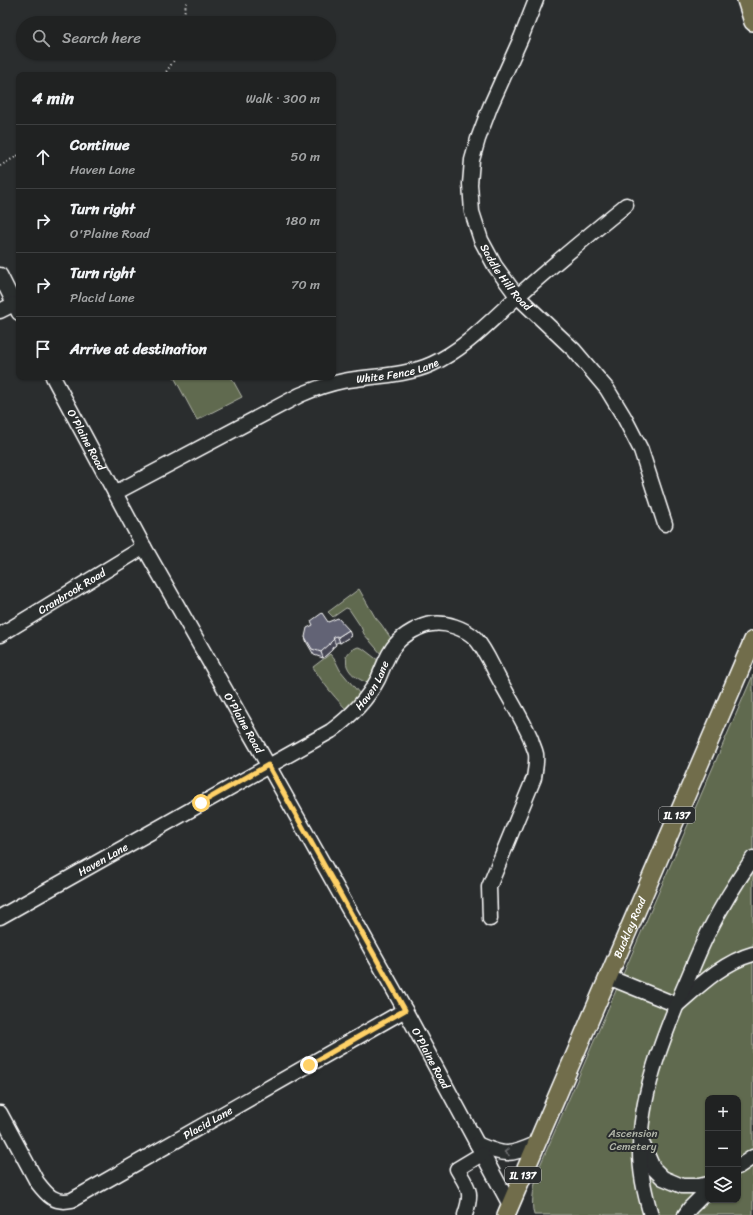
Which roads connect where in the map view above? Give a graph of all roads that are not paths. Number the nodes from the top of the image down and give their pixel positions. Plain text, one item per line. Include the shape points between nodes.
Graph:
1 (536, 0) edge
2 (746, 0) edge
3 (753, 22) edge
4 (626, 205) dead end
5 (0, 275) edge
6 (517, 296) junction
7 (16, 306) edge
8 (16, 308) edge
9 (0, 311) edge
10 (55, 380) edge
11 (114, 493) junction
12 (665, 524) dead end
13 (144, 547) junction
14 (0, 636) edge
15 (753, 640) edge
16 (268, 765) junction
17 (753, 858) edge
18 (0, 917) edge
19 (490, 919) dead end
20 (753, 954) edge
21 (608, 977) junction
22 (677, 1005) junction
23 (405, 1010) junction
24 (0, 1113) edge
25 (640, 1139) junction
26 (536, 1144) junction
27 (480, 1149) junction
28 (753, 1157) edge
29 (741, 1165) edge
30 (705, 1185) edge
31 (705, 1193) edge
32 (510, 1212) edge
33 (465, 1215) edge
34 (651, 1215) edge
35 (685, 1215) edge

1 - 6 street, Saddle Hill Road via 478,139 472,160 470,184 472,212 481,240 495,266
2 - 3 main road
4 - 6 street, White Fence Lane
5 - 7 street
6 - 11 street, White Fence Lane via 474,337 431,365 412,371 341,381 319,387
6 - 12 street, Saddle Hill Road via 574,350 607,389 642,450
8 - 9 street
10 - 11 street, O'Plaine Road
11 - 13 street, O'Plaine Road
13 - 14 street, Cranbrook Road
13 - 16 street, O'Plaine Road
15 - 21 main road, Buckley Road / IL 137
16 - 18 street, Haven Lane
16 - 19 street, Haven Lane via 342,723 360,705 377,681 395,645 402,637 431,624 440,624 463,630 475,638 527,729 536,753 534,778 489,887
16 - 23 street, O'Plaine Road
17 - 22 street via 708,932
20 - 22 street via 719,971
21 - 22 street
21 - 26 main road, Buckley Road / IL 137
22 - 25 street via 652,1074 644,1105
23 - 24 street, Placid Lane via 72,1200 58,1200 44,1192
23 - 27 street, O'Plaine Road
25 - 30 street via 653,1168 663,1178 682,1186
25 - 34 street via 644,1190
26 -> 27 street via 518,1152 505,1154
26 - 32 main road, Buckley Road / IL 137
27 - 32 street, O'Plaine Road
27 - 33 street via 457,1169 469,1193
28 - 29 street
31 - 35 street

